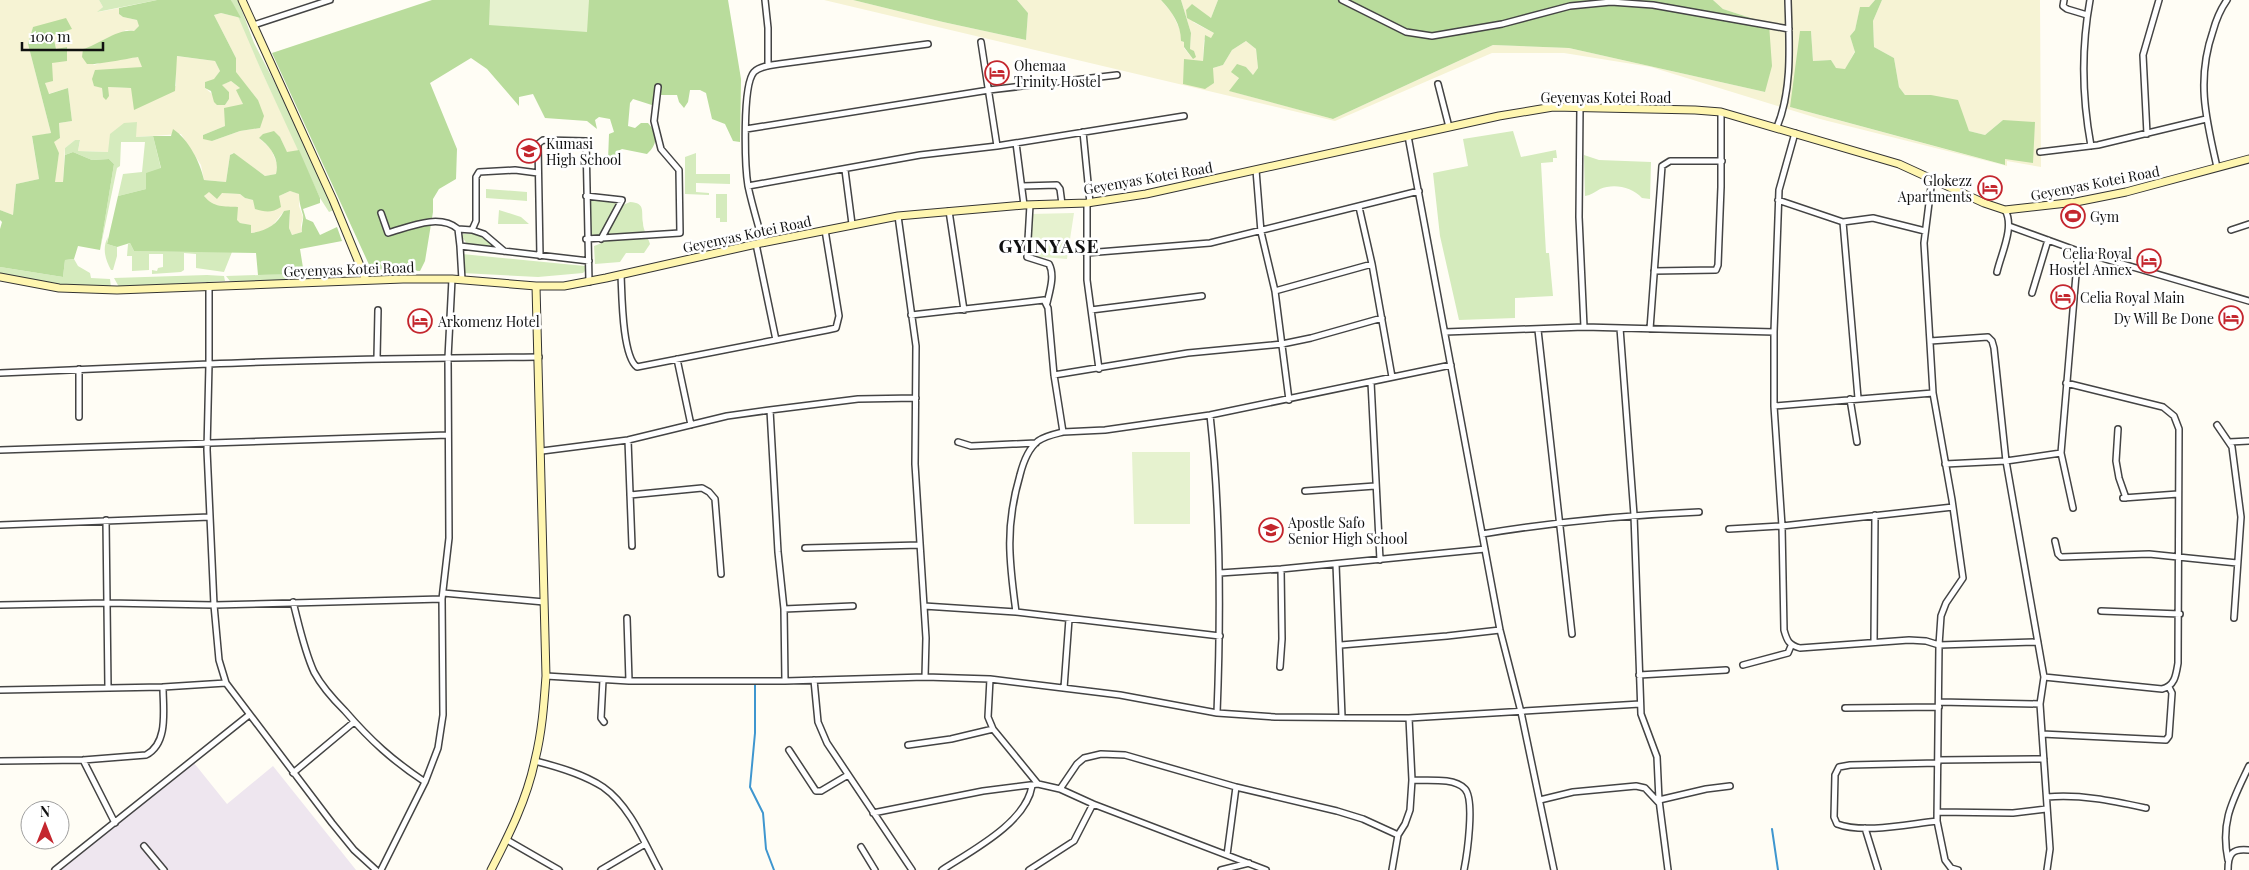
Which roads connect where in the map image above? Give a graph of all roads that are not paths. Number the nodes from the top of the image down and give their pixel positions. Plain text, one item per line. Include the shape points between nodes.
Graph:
1 (242, 0) edge
2 (330, 0) edge
3 (765, 0) edge
4 (1342, 0) edge
5 (1788, 0) edge
6 (2064, 0) edge
7 (2090, 0) edge
8 (2159, 0) edge
9 (2227, 0) edge
10 (2088, 15) junction
11 (254, 25) junction
12 (1789, 29) junction
13 (981, 42) dead end
14 (928, 44) dead end
15 (768, 66) junction
16 (1117, 75) dead end
17 (1438, 84) dead end
18 (658, 86) dead end
19 (988, 90) junction
20 (1580, 107) junction
21 (1721, 112) junction
22 (1184, 116) dead end
23 (2206, 119) junction
24 (1450, 127) junction
25 (1777, 127) junction
26 (746, 129) junction
27 (1083, 132) junction
28 (1794, 133) junction
29 (2147, 134) junction
30 (1408, 136) junction
31 (1016, 143) junction
32 (997, 146) junction
33 (2091, 146) junction
34 (2040, 152) dead end
35 (2249, 159) edge
36 (1722, 161) junction
37 (2217, 167) junction
38 (845, 170) junction
39 (1256, 170) junction
40 (538, 173) junction
41 (1932, 178) junction
42 (748, 186) junction
43 (1022, 186) junction
44 (1419, 191) junction
45 (586, 196) junction
46 (1778, 200) junction
47 (1088, 203) junction
48 (1062, 204) junction
49 (1027, 205) junction
50 (1359, 207) junction
51 (2005, 210) junction
52 (949, 211) junction
53 (381, 212) dead end
54 (898, 216) junction
55 (1843, 222) junction
56 (852, 224) junction
57 (2249, 224) edge
58 (2009, 226) junction
59 (458, 229) junction
60 (472, 230) junction
61 (825, 230) junction
62 (2231, 230) dead end
63 (1925, 231) junction
64 (1261, 232) junction
65 (586, 238) junction
66 (600, 239) junction
67 (2048, 240) junction
68 (759, 243) junction
69 (460, 246) junction
70 (2078, 251) junction
71 (504, 252) junction
72 (1086, 253) junction
73 (540, 256) junction
74 (589, 261) junction
75 (1372, 264) junction
76 (1654, 271) junction
77 (1997, 272) dead end
78 (621, 275) junction
79 (0, 277) edge
80 (452, 279) junction
81 (366, 280) junction
82 (462, 280) junction
83 (589, 282) junction
84 (209, 286) junction
85 (536, 286) junction
86 (1275, 291) junction
87 (2032, 293) dead end
88 (1202, 296) dead end
89 (2249, 301) edge
90 (1047, 302) junction
91 (378, 310) dead end
92 (964, 310) junction
93 (1091, 310) junction
94 (911, 315) junction
95 (1382, 318) junction
96 (1584, 327) junction
97 (1620, 328) junction
98 (1650, 329) junction
99 (1538, 330) junction
100 (1445, 332) junction
101 (1774, 332) junction
102 (776, 340) junction
103 (1930, 341) junction
104 (1282, 344) junction
105 (539, 357) junction
106 (377, 358) junction
107 (448, 358) junction
108 (677, 360) junction
109 (209, 364) junction
110 (1451, 365) junction
111 (79, 369) junction
112 (1099, 369) junction
113 (0, 373) edge
114 (1054, 375) junction
115 (1392, 377) junction
116 (1371, 382) junction
117 (2066, 383) junction
118 (1933, 393) junction
119 (916, 398) junction
120 (1858, 398) junction
121 (1850, 399) junction
122 (1288, 400) junction
123 (1774, 406) junction
124 (770, 410) junction
125 (1210, 415) junction
126 (79, 417) dead end
127 (691, 425) junction
128 (2217, 425) dead end
129 (2118, 429) dead end
130 (1063, 432) junction
131 (448, 435) junction
132 (628, 440) junction
133 (2249, 441) edge
134 (958, 442) dead end
135 (1858, 442) dead end
136 (2230, 442) junction
137 (1036, 443) junction
138 (207, 444) junction
139 (0, 450) edge
140 (542, 451) junction
141 (2060, 453) junction
142 (2006, 461) junction
143 (1945, 464) junction
144 (1375, 486) junction
145 (1305, 490) dead end
146 (2178, 494) junction
147 (630, 495) junction
148 (1953, 508) junction
149 (2073, 508) dead end
150 (1699, 512) dead end
151 (1634, 515) junction
152 (1875, 515) junction
153 (210, 517) junction
154 (106, 520) junction
155 (1560, 522) junction
156 (0, 525) edge
157 (1782, 526) junction
158 (1729, 528) dead end
159 (1482, 534) junction
160 (2055, 541) dead end
161 (920, 545) junction
162 (632, 546) dead end
163 (805, 548) dead end
164 (1485, 549) junction
165 (2180, 557) junction
166 (1380, 560) junction
167 (2237, 563) junction
168 (1336, 564) junction
169 (1281, 569) junction
170 (1220, 573) junction
171 (721, 574) dead end
172 (443, 596) junction
173 (293, 602) junction
174 (544, 602) junction
175 (107, 603) junction
176 (0, 605) edge
177 (214, 605) junction
178 (853, 606) dead end
179 (924, 606) junction
180 (784, 609) junction
181 (2101, 611) dead end
182 (1016, 612) junction
183 (2180, 614) junction
184 (627, 618) dead end
185 (2234, 618) dead end
186 (1069, 619) junction
187 (1500, 630) junction
188 (1572, 634) dead end
189 (1220, 636) junction
190 (1874, 642) junction
191 (2038, 642) junction
192 (1341, 645) junction
193 (1939, 645) junction
194 (1790, 646) junction
195 (1743, 665) dead end
196 (1280, 667) dead end
197 (1726, 670) dead end
198 (546, 676) junction
199 (1639, 676) junction
200 (925, 677) junction
201 (2044, 677) junction
202 (990, 679) junction
203 (603, 680) junction
204 (814, 680) junction
205 (629, 681) junction
206 (785, 681) junction
207 (226, 683) junction
208 (163, 687) junction
209 (2169, 687) junction
210 (108, 688) junction
211 (1064, 688) junction
212 (0, 690) edge
213 (1640, 704) junction
214 (2040, 704) junction
215 (1939, 705) junction
216 (1845, 708) dead end
217 (1521, 712) junction
218 (1217, 713) junction
219 (249, 715) junction
220 (1342, 717) junction
221 (1409, 718) junction
222 (354, 722) junction
223 (604, 722) dead end
224 (992, 729) junction
225 (2042, 734) junction
226 (908, 745) dead end
227 (789, 750) dead end
228 (2044, 759) junction
229 (84, 760) junction
230 (0, 761) edge
231 (535, 761) junction
232 (1938, 761) junction
233 (2249, 766) edge
234 (293, 772) junction
235 (848, 775) junction
236 (1412, 780) junction
237 (425, 782) junction
238 (1038, 784) junction
239 (1032, 786) junction
240 (1730, 786) dead end
241 (1236, 787) junction
242 (1060, 789) junction
243 (2047, 797) junction
244 (1540, 800) junction
245 (1659, 802) junction
246 (1093, 804) junction
247 (2146, 808) dead end
248 (2046, 809) junction
249 (1937, 812) junction
250 (873, 813) junction
251 (1937, 821) junction
252 (115, 823) junction
253 (1865, 828) junction
254 (1398, 835) junction
255 (507, 840) junction
256 (645, 844) junction
257 (144, 846) dead end
258 (861, 847) dead end
259 (2249, 850) edge
260 (1227, 856) junction
261 (2228, 860) junction
262 (1249, 863) junction
263 (55, 870) edge
264 (164, 870) edge
265 (376, 870) edge
266 (381, 870) edge
267 (491, 870) edge
268 (559, 870) edge
269 (601, 870) edge
270 (659, 870) edge
271 (875, 870) edge
272 (912, 870) edge
273 (942, 870) edge
274 (1029, 870) edge
275 (1221, 870) edge
276 (1266, 870) edge
277 (1392, 870) edge
278 (1464, 870) edge
279 (1554, 870) edge
280 (1668, 870) edge
281 (1878, 870) edge
282 (1958, 870) edge
283 (2047, 870) edge
284 (2228, 870) edge

1 - 11 street
2 - 11 street
3 - 15 street
4 - 12 street via 1406,32 1432,36 1502,24 1570,6 1611,2
5 - 12 street
6 - 10 street via 2063,6 2067,9
7 - 10 street
8 - 29 street via 2143,55
9 - 23 street via 2219,14 2204,62
10 - 33 street via 2082,75
11 - 81 street
12 - 25 street via 1786,101
13 - 19 street
14 - 15 street
15 - 26 street via 754,72 749,82
16 - 19 street
17 - 24 street
18 - 66 street via 654,121 661,149 679,170 682,230 674,235
19 - 26 street
19 - 32 street
20 - 21 street, Geyenyas Kotei Road
20 - 24 street, Geyenyas Kotei Road via 1553,107
20 - 96 street via 1579,217
21 - 25 street, Geyenyas Kotei Road
21 - 36 street
22 - 27 street
23 - 29 street
23 - 37 street
24 - 30 street, Geyenyas Kotei Road
25 - 28 street, Geyenyas Kotei Road
26 - 42 street
27 - 31 street
27 - 47 street
28 - 41 street, Geyenyas Kotei Road via 1892,162
28 - 46 street
29 - 33 street
30 - 39 street, Geyenyas Kotei Road
30 - 44 street
31 - 32 street
31 - 43 street
32 - 38 street
33 - 34 street
35 - 37 street, Geyenyas Kotei Road
36 - 76 street via 1670,161 1662,166
36 - 76 street via 1716,270
37 - 51 street, Geyenyas Kotei Road via 2126,192
38 - 42 street
38 - 56 street
39 - 47 street, Geyenyas Kotei Road
39 - 64 street
40 - 45 street via 540,141 586,141
40 - 60 street via 515,170 479,172 476,177 476,221
40 - 73 street
41 - 51 street, Geyenyas Kotei Road
41 - 63 street
42 - 68 street
43 - 48 street via 1057,185
43 - 49 street
44 - 50 street
44 - 100 street
45 - 65 street
45 - 66 street via 622,200
46 - 55 street
46 - 101 street
47 - 48 street, Geyenyas Kotei Road
47 - 72 street
48 - 49 street, Geyenyas Kotei Road
49 - 52 street, Geyenyas Kotei Road
49 - 90 street via 1027,257 1049,264 1052,269
50 - 64 street
50 - 75 street
51 - 58 street
52 - 54 street, Geyenyas Kotei Road
52 - 92 street
53 - 59 street via 388,233 433,222 445,222
54 - 56 street, Geyenyas Kotei Road
54 - 94 street
55 - 63 street via 1873,218
55 - 120 street
56 - 61 street, Geyenyas Kotei Road
57 - 62 street
58 - 67 street
58 - 77 street
59 - 60 street
59 - 69 street
60 - 71 street via 484,234
61 - 68 street, Geyenyas Kotei Road
61 - 102 street via 839,322 836,328
63 - 103 street
64 - 72 street via 1210,243
64 - 86 street
65 - 66 street
65 - 74 street
67 - 70 street
67 - 87 street
68 - 78 street, Geyenyas Kotei Road
68 - 102 street
69 - 71 street
69 - 82 street
70 - 89 street
70 - 117 street
71 - 73 street
72 - 93 street
73 - 74 street
74 - 83 street
75 - 86 street
75 - 95 street
76 - 98 street
78 - 83 street, Geyenyas Kotei Road
78 - 108 street via 632,363 637,366
79 - 84 street, Geyenyas Kotei Road via 71,289
80 - 81 street, Geyenyas Kotei Road
80 - 82 street, Geyenyas Kotei Road
80 - 107 street
81 - 84 street, Geyenyas Kotei Road
82 - 85 street, Geyenyas Kotei Road
83 - 85 street, Geyenyas Kotei Road
84 - 109 street
85 - 105 street
86 - 104 street
88 - 93 street
90 - 92 street via 1038,300
90 - 114 street
91 - 106 street
92 - 94 street
93 - 112 street
94 - 119 street via 916,346
95 - 104 street
95 - 115 street
96 - 97 street
96 - 99 street
97 - 98 street
97 - 151 street
98 - 101 street
99 - 100 street
99 - 155 street
100 - 110 street
101 - 123 street
102 - 108 street
103 - 118 street
103 - 142 street via 1988,337 1992,341
104 - 112 street via 1188,352
104 - 122 street
105 - 107 street
105 - 140 street
106 - 107 street
106 - 109 street
107 - 131 street
108 - 127 street
109 - 111 street
109 - 138 street
110 - 115 street
110 - 159 street
111 - 113 street
111 - 126 street
112 - 114 street
114 - 130 street
115 - 116 street
116 - 122 street
116 - 144 street
117 - 141 street
117 - 146 street via 2163,407 2174,416 2179,429
118 - 120 street
118 - 143 street
119 - 124 street via 858,398
119 - 161 street via 915,464
120 - 121 street
121 - 123 street
121 - 135 street
122 - 125 street
123 - 157 street
124 - 127 street
124 - 180 street
125 - 130 street via 1105,430
125 - 170 street
127 - 132 street
128 - 136 street
129 - 146 street via 2116,461 2125,498
130 - 137 street
131 - 138 street
131 - 172 street via 449,538
132 - 140 street
132 - 147 street
133 - 136 street
134 - 137 street via 972,446
136 - 167 street via 2242,517
137 - 182 street via 1022,466 1010,516
138 - 139 street
138 - 153 street
140 - 174 street
141 - 142 street
141 - 149 street
142 - 143 street
142 - 191 street
143 - 148 street
144 - 145 street
144 - 166 street
146 - 165 street
147 - 162 street
147 - 171 street via 702,488 710,492 715,499
148 - 152 street
148 - 193 street via 1963,578 1941,616
150 - 151 street
151 - 155 street
151 - 199 street
152 - 157 street
152 - 190 street
153 - 154 street
153 - 177 street
154 - 156 street
154 - 175 street
155 - 159 street
155 - 188 street
157 - 158 street
157 - 194 street via 1784,630
159 - 164 street
160 - 165 street via 2061,557 2149,554
161 - 163 street
161 - 179 street
164 - 166 street
164 - 187 street
165 - 167 street
165 - 183 street
166 - 168 street
167 - 185 street
168 - 169 street
168 - 192 street
169 - 170 street
169 - 196 street
170 - 189 street
172 - 173 street
172 - 174 street
172 - 237 street via 442,729
173 - 177 street
173 - 222 street via 314,670 325,689
174 - 198 street
175 - 176 street
175 - 177 street
175 - 210 street
177 - 207 street via 219,660
178 - 180 street
179 - 182 street
179 - 200 street
180 - 206 street
181 - 183 street
182 - 186 street
183 - 209 street via 2178,663
184 - 205 street
186 - 189 street
186 - 211 street
187 - 192 street
187 - 217 street
189 - 218 street
190 - 193 street via 1926,641
190 - 194 street
191 - 193 street
191 - 201 street
192 - 220 street
193 - 215 street
194 - 195 street via 1788,653
197 - 199 street
198 - 203 street
198 - 231 street
199 - 213 street
200 - 202 street
200 - 204 street
201 - 209 street via 2162,689
201 - 214 street
202 - 211 street
202 - 224 street via 988,717
203 - 205 street
203 - 223 street via 601,718
204 - 206 street
204 - 235 street via 818,722 827,743
205 - 206 street
207 - 208 street
207 - 219 street
208 - 210 street
208 - 229 street via 163,729 152,752
209 - 225 street via 2172,698 2166,740
210 - 212 street
211 - 218 street
213 - 217 street
213 - 245 street via 1657,757
214 - 215 street
214 - 225 street
215 - 216 street
215 - 232 street
217 - 221 street
217 - 244 street
218 - 220 street
219 - 234 street
219 - 252 street
220 - 221 street
221 - 236 street
222 - 234 street
222 - 237 street via 386,755
224 - 226 street
224 - 238 street
225 - 228 street
227 - 235 street via 816,791
228 - 232 street
228 - 243 street
229 - 230 street
229 - 252 street
231 - 255 street
231 - 256 street via 570,770 604,788 617,799
232 - 249 street
232 - 253 street via 1839,767 1835,775 1834,817 1837,824
233 - 261 street via 2227,811 2225,846
234 - 265 street via 349,843
235 - 250 street
236 - 254 street via 1410,810
236 - 278 street via 1452,782 1464,788 1468,795 1469,814
237 - 266 street
238 - 239 street
238 - 242 street
239 - 250 street via 983,791
239 - 273 street via 1026,804 1013,820
240 - 245 street
241 - 242 street via 1126,755 1101,754 1084,758
241 - 254 street via 1337,811
241 - 260 street
242 - 246 street
243 - 247 street via 2102,799
243 - 248 street
244 - 245 street via 1573,792 1636,786 1645,788
244 - 279 street
245 - 280 street
246 - 260 street
246 - 274 street via 1074,841
248 - 249 street
248 - 283 street via 2050,850
249 - 251 street
250 - 272 street
251 - 253 street
251 - 282 street via 1945,860 1951,868
252 - 263 street
253 - 281 street
254 - 277 street
255 - 267 street
255 - 268 street
256 - 269 street
256 - 270 street
257 - 264 street
258 - 271 street
259 - 261 street via 2238,848 2231,852
260 - 262 street
261 - 284 street
262 - 275 street
262 - 276 street

